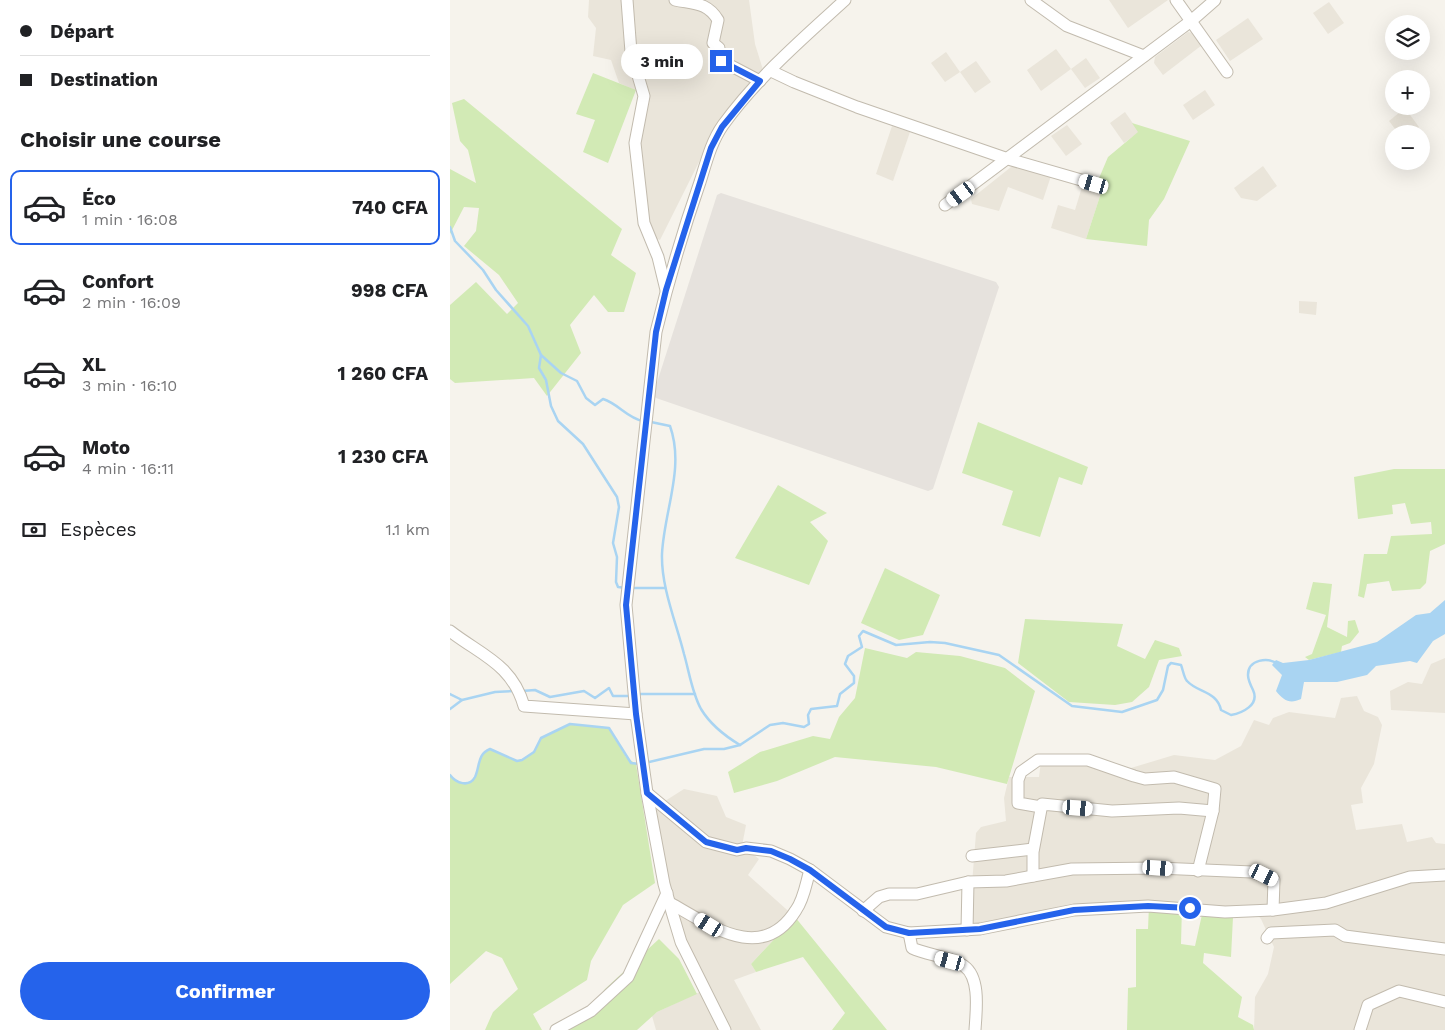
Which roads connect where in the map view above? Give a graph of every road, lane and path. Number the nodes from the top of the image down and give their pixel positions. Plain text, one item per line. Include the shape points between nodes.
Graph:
1 (627, 0) edge
2 (675, 0) edge
3 (845, 0) edge
4 (1031, 0) edge
5 (1176, 0) edge
6 (1215, 0) edge
7 (1191, 21) junction
8 (1144, 56) junction
9 (771, 71) junction
10 (1227, 72) dead end
11 (760, 81) junction
12 (1008, 159) junction
13 (1102, 186) dead end
14 (946, 205) dead end
15 (666, 290) junction
16 (450, 631) edge
17 (636, 714) junction
18 (647, 793) junction
19 (1041, 807) junction
20 (1213, 811) junction
21 (1034, 849) junction
22 (972, 856) dead end
23 (810, 870) junction
24 (1198, 871) junction
25 (1445, 875) edge
26 (1033, 876) junction
27 (968, 882) junction
28 (668, 898) junction
29 (1273, 910) junction
30 (863, 911) junction
31 (968, 930) junction
32 (909, 933) junction
33 (1268, 938) dead end
34 (1445, 949) edge
35 (1445, 1002) edge
36 (556, 1030) edge
37 (725, 1030) edge
38 (975, 1030) edge
39 (1360, 1030) edge

1 - 15 street via 630,52 644,96 636,134 643,215
2 - 11 street via 701,4 714,13 718,20 713,43 719,48 718,59
3 - 9 street
4 - 8 street via 1067,26
5 - 7 street
6 - 7 street
7 - 8 street
7 - 10 street
8 - 12 street
9 - 11 street
9 - 12 street via 857,107
11 - 15 street via 722,127 711,148
12 - 13 street
12 - 14 street
15 - 17 street via 656,332 626,605
16 - 17 street via 497,661 519,691 524,706
17 - 18 street
18 - 23 street via 706,842 729,848 771,851
18 - 28 street
19 - 20 street via 1045,804 1112,811 1179,808
19 - 20 street via 1018,803 1018,780 1022,772 1038,760 1088,760 1134,776 1174,777 1213,788
19 - 21 street
20 - 24 street
21 - 22 street
21 - 26 street
23 - 28 street via 796,910 772,935 733,936
23 - 30 street
24 - 26 street via 1118,867 1072,869
24 - 29 street via 1252,872 1274,880
25 - 29 street via 1410,877 1326,903
26 - 27 street via 1006,882
27 - 30 street via 917,894 888,894 879,897
27 - 31 street
28 - 36 street via 628,977 591,1010
28 - 37 street via 681,942
29 - 31 street via 1225,912 1148,906 1074,910
30 - 32 street via 886,927
31 - 32 street
32 - 38 street via 912,948 964,965 973,974
33 - 34 street via 1271,933 1335,930 1346,936
35 - 39 street via 1399,991 1368,1005

